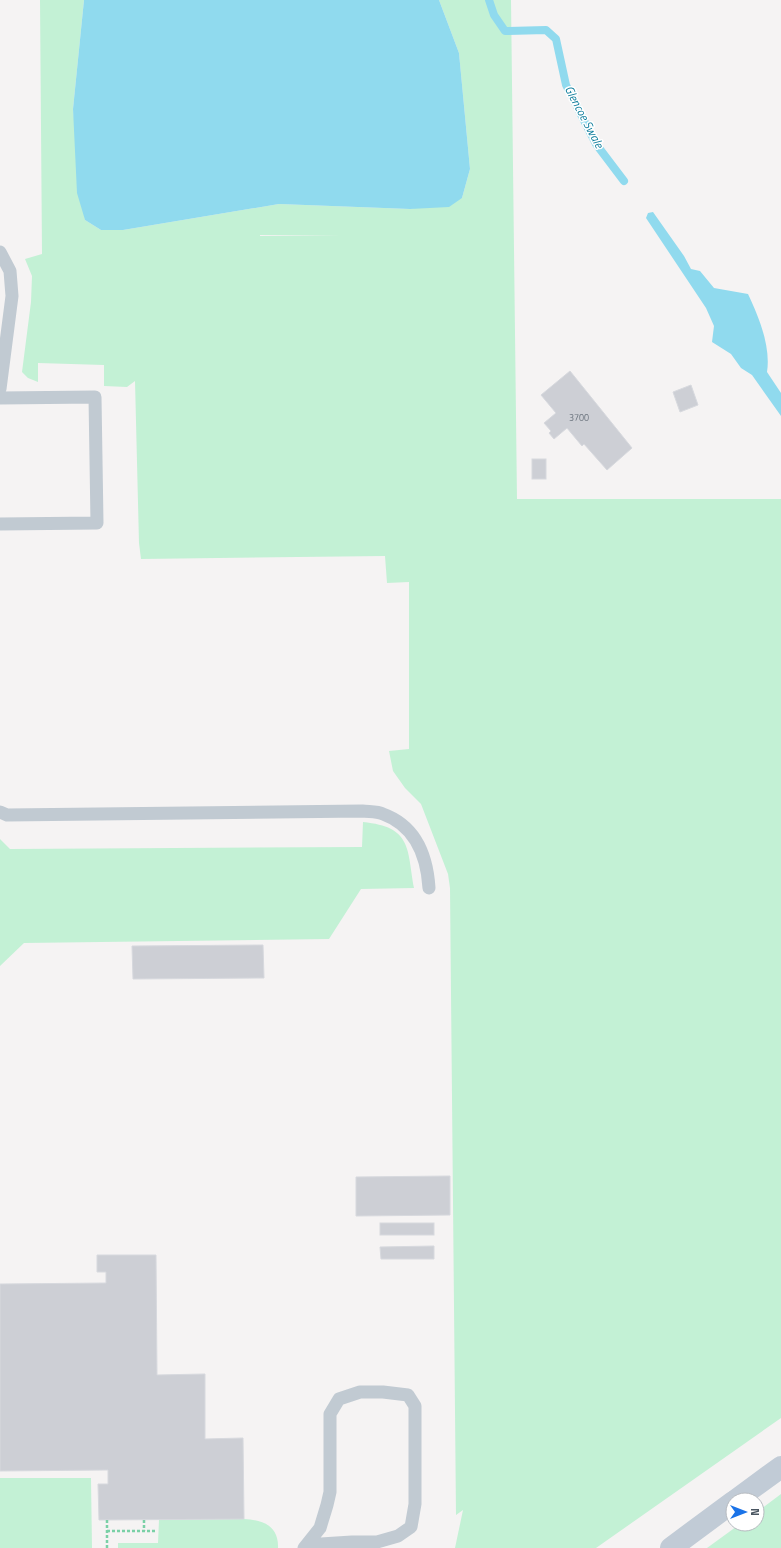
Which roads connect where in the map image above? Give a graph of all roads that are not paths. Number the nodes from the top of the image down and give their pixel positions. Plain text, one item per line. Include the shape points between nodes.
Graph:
1 (0, 252) edge
2 (0, 389) edge
3 (0, 398) edge
4 (0, 524) edge
5 (0, 812) edge
6 (429, 888) dead end
7 (781, 1467) edge
8 (747, 1492) edge
9 (725, 1508) edge
10 (304, 1548) edge
11 (311, 1548) edge
12 (670, 1548) edge

1 - 2 lane via 10,271 12,296
3 - 4 lane via 95,397 97,523
5 - 6 lane via 6,815 354,811 382,813 400,822 415,836 424,854
7 - 8 main road
9 - 12 main road
10 - 11 lane via 320,1528 328,1504 330,1414 338,1399 360,1392 408,1395 415,1406 415,1504 411,1527 398,1536 377,1542 321,1544

